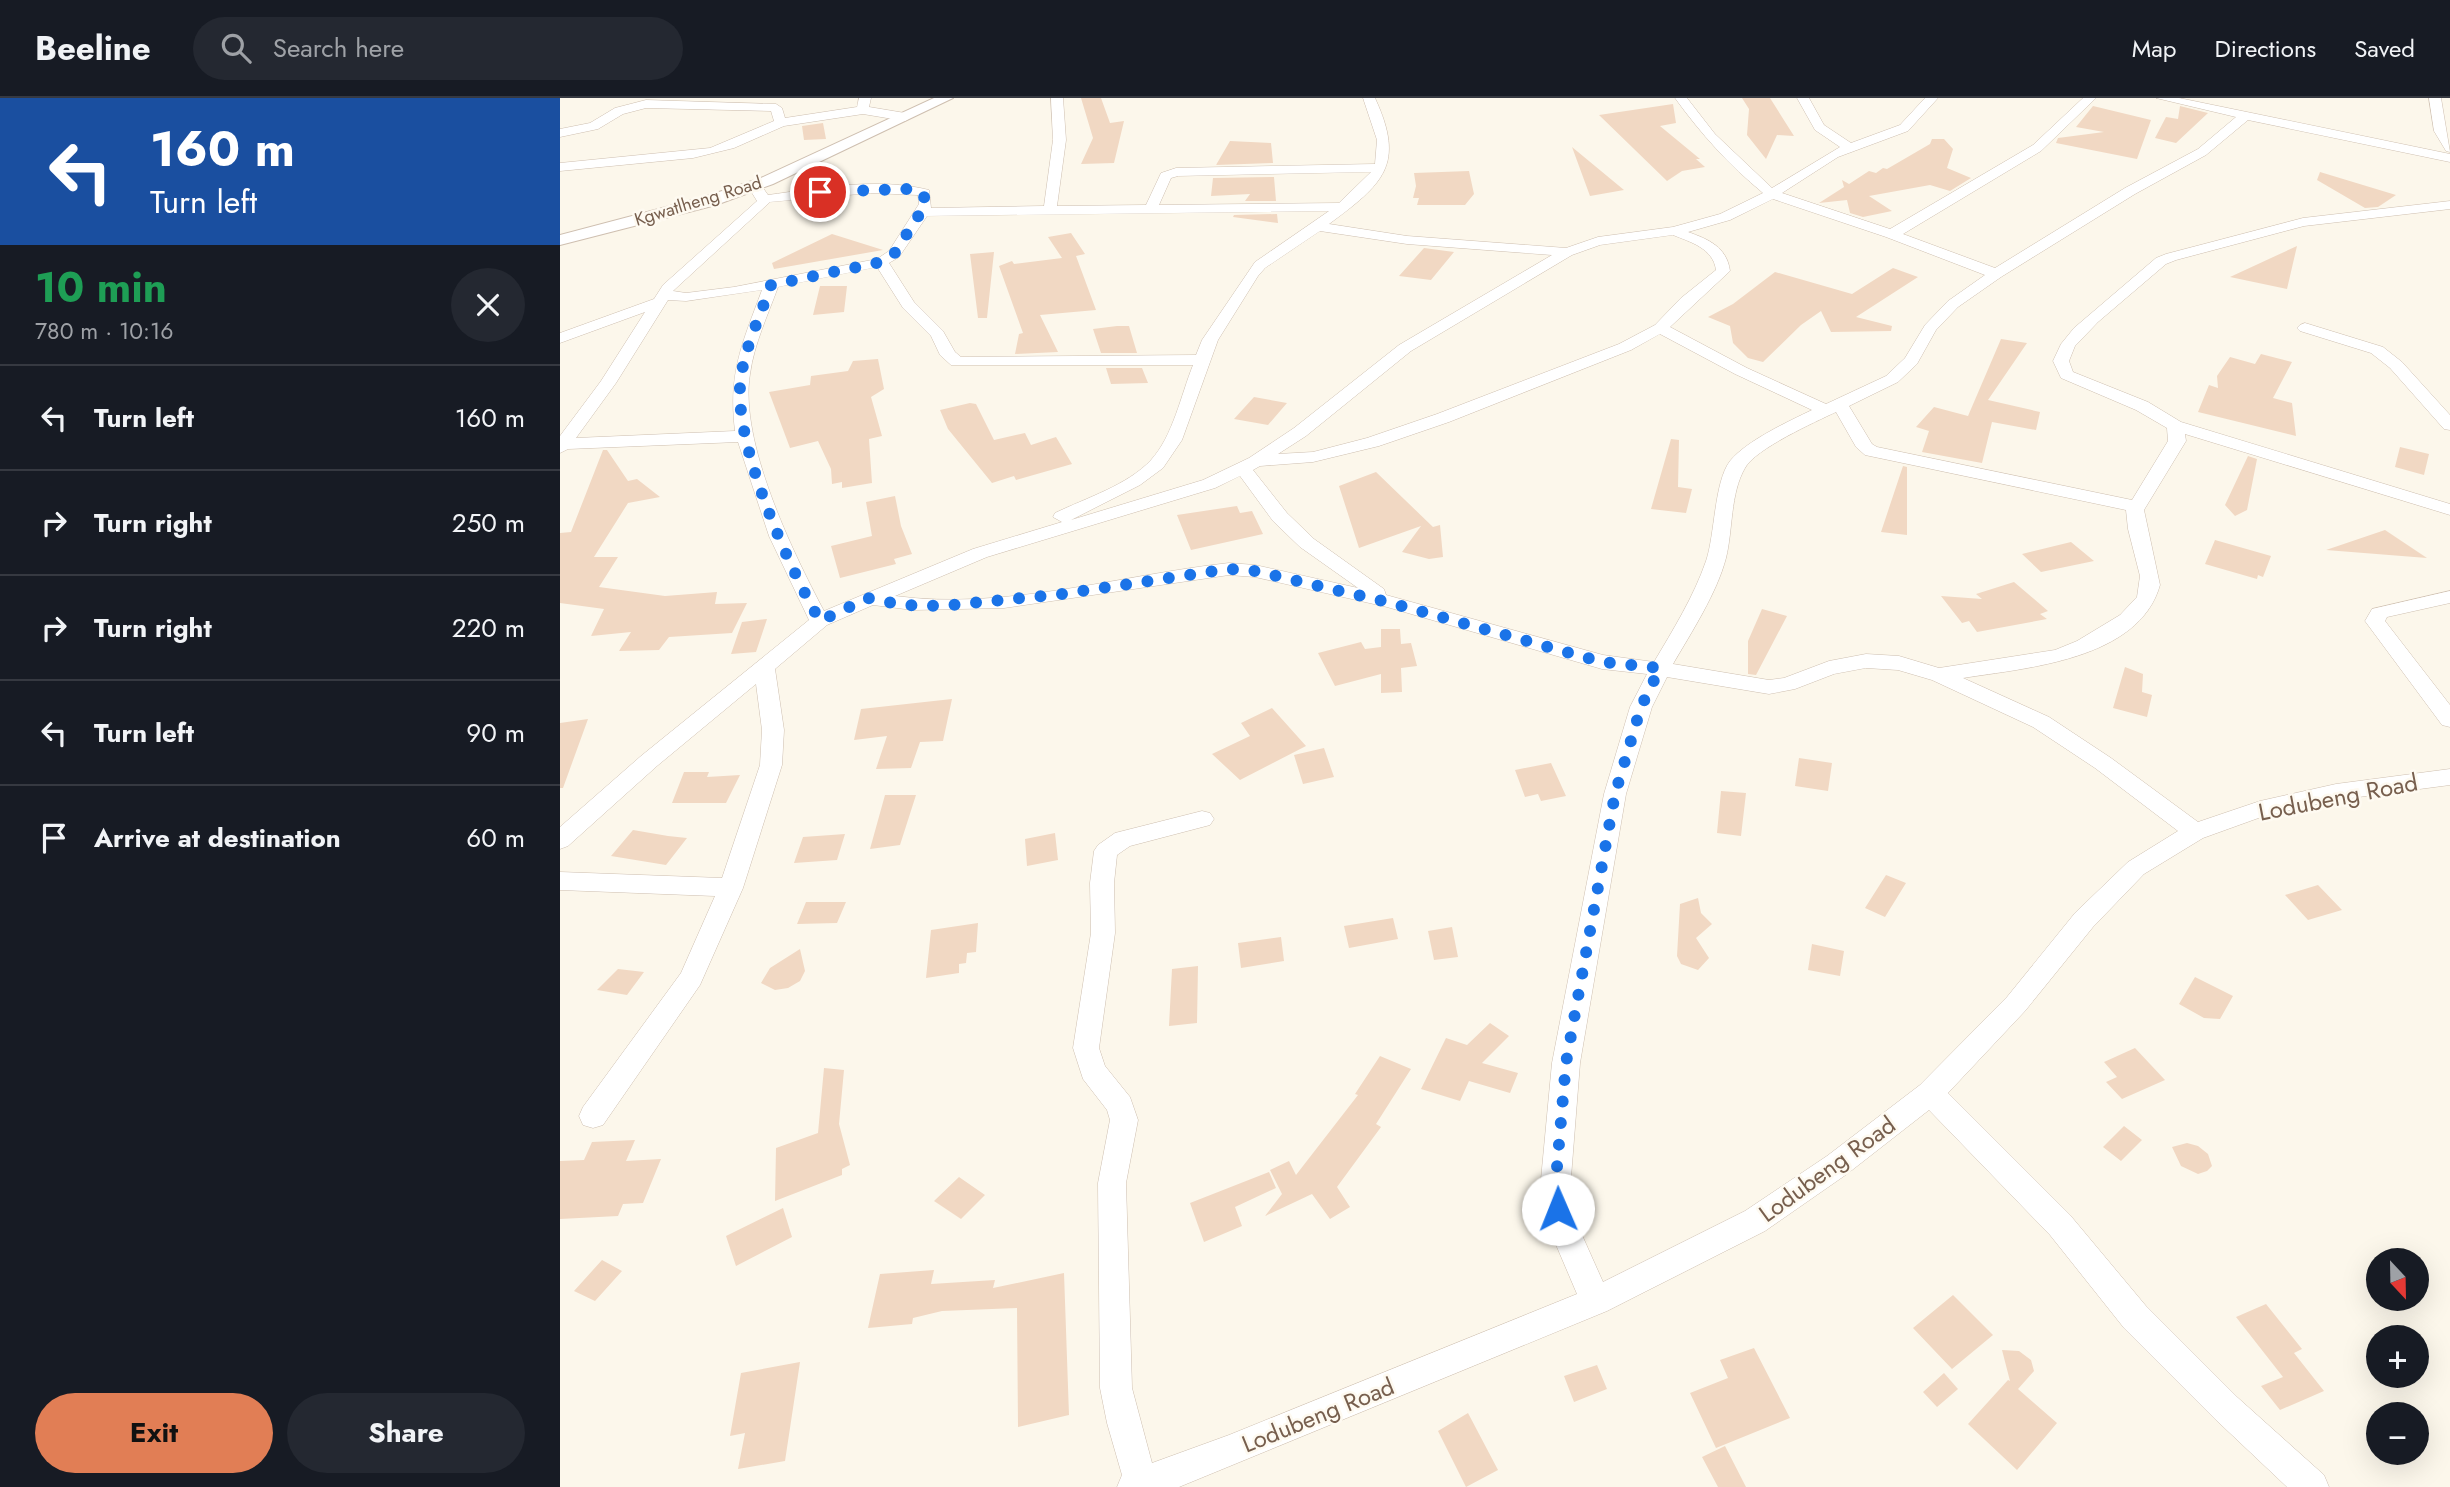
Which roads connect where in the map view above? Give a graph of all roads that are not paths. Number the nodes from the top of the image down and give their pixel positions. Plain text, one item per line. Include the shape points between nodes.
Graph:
1 (946, 98) edge
2 (1057, 98) edge
3 (1369, 98) edge
4 (1681, 98) edge
5 (1803, 98) edge
6 (1933, 98) edge
7 (2090, 98) edge
8 (2162, 98) edge
9 (2435, 98) edge
10 (776, 103) edge
11 (864, 104) edge
12 (905, 117) junction
13 (2245, 117) junction
14 (782, 122) junction
15 (560, 133) edge
16 (1849, 148) junction
17 (2449, 156) edge
18 (560, 167) edge
19 (1381, 168) junction
20 (754, 185) junction
21 (1772, 194) junction
22 (765, 199) junction
23 (2450, 205) edge
24 (1341, 207) junction
25 (1151, 208) junction
26 (1050, 210) junction
27 (923, 212) junction
28 (1317, 226) junction
29 (1674, 230) junction
30 (1891, 234) junction
31 (560, 240) edge
32 (1567, 252) junction
33 (881, 262) junction
34 (1996, 274) junction
35 (771, 285) junction
36 (661, 298) junction
37 (1660, 328) junction
38 (2305, 328) dead end
39 (560, 338) edge
40 (1203, 360) junction
41 (1831, 406) junction
42 (2450, 425) edge
43 (2175, 426) junction
44 (747, 436) junction
45 (561, 445) edge
46 (1249, 465) junction
47 (2137, 507) junction
48 (2450, 510) edge
49 (1031, 536) junction
50 (2450, 597) edge
51 (868, 598) junction
52 (1391, 603) junction
53 (820, 621) junction
54 (764, 667) junction
55 (1660, 668) junction
56 (1939, 675) junction
57 (2450, 720) edge
58 (2450, 777) edge
59 (1202, 819) dead end
60 (2195, 832) junction
61 (560, 840) edge
62 (560, 881) edge
63 (731, 888) junction
64 (1930, 1093) junction
65 (593, 1116) dead end
66 (1596, 1301) junction
67 (1140, 1486) edge
68 (2312, 1487) edge

1 - 12 street, Kgwatlheng Road
2 - 26 street via 1060,150
3 - 19 street via 1385,153
4 - 21 street via 1711,137
5 - 16 street via 1819,127
6 - 16 street via 1904,128
7 - 30 street via 2037,148
8 - 13 street
9 - 17 street via 2436,118
10 - 14 street
10 - 15 street via 646,104 619,111 594,126
11 - 12 street
11 - 14 street
12 - 20 street, Kgwatlheng Road
13 - 17 street
13 - 34 street via 2202,152
14 - 18 street via 703,152
16 - 21 street
19 - 24 street
19 - 25 street via 1176,172 1166,176
20 - 22 street
20 - 31 street, Kgwatlheng Road
21 - 29 street via 1725,217
21 - 30 street
22 - 27 street via 910,189 923,193
22 - 36 street
23 - 43 street via 2303,222 2161,261 2078,332 2062,356 2062,368 2076,380 2142,406
24 - 25 street
24 - 28 street
25 - 26 street
26 - 27 street
27 - 33 street via 894,254
28 - 32 street via 1407,240
28 - 40 street via 1252,274 1210,340
29 - 32 street via 1598,241
29 - 37 street via 1717,253 1723,271
30 - 34 street
32 - 46 street via 1387,360 1300,432
33 - 35 street
33 - 40 street via 908,305 938,334 948,355 957,362
34 - 41 street via 1938,320 1902,371
35 - 36 street
35 - 44 street via 741,376
36 - 39 street
36 - 45 street via 608,383
37 - 41 street via 1741,371
37 - 46 street via 1625,347 1373,442 1313,457
38 - 42 street via 2377,349
40 - 49 street via 1173,440 1157,464
41 - 47 street via 1871,450
41 - 55 street via 1780,432 1737,464 1716,560
43 - 47 street via 2177,441
43 - 48 street
44 - 45 street
44 - 53 street via 760,489 798,583
46 - 49 street via 1209,484
46 - 52 street via 1280,517 1307,543
47 - 56 street via 2135,517 2150,584 2142,605 2102,638 2078,650
49 - 51 street
50 - 57 street via 2393,608 2379,613 2375,621
51 - 52 street via 942,606 1229,569
51 - 53 street
52 - 55 street via 1602,662
53 - 54 street
54 - 61 street
54 - 63 street via 773,730 771,765
55 - 56 street via 1769,687 1829,667 1866,661 1899,663
55 - 66 street via 1641,707 1615,794 1566,1063 1555,1190 1558,1209
56 - 60 street via 2041,722
58 - 60 street, Lodubeng Road via 2336,792
59 - 67 street via 1123,839 1106,851 1103,933 1086,1048 1093,1071 1124,1120 1112,1183 1116,1388
60 - 64 street, Lodubeng Road via 2136,868
62 - 63 street
63 - 65 street via 691,978
64 - 66 street, Lodubeng Road via 1755,1222
64 - 68 street via 2060,1225 2135,1317
66 - 67 street, Lodubeng Road

